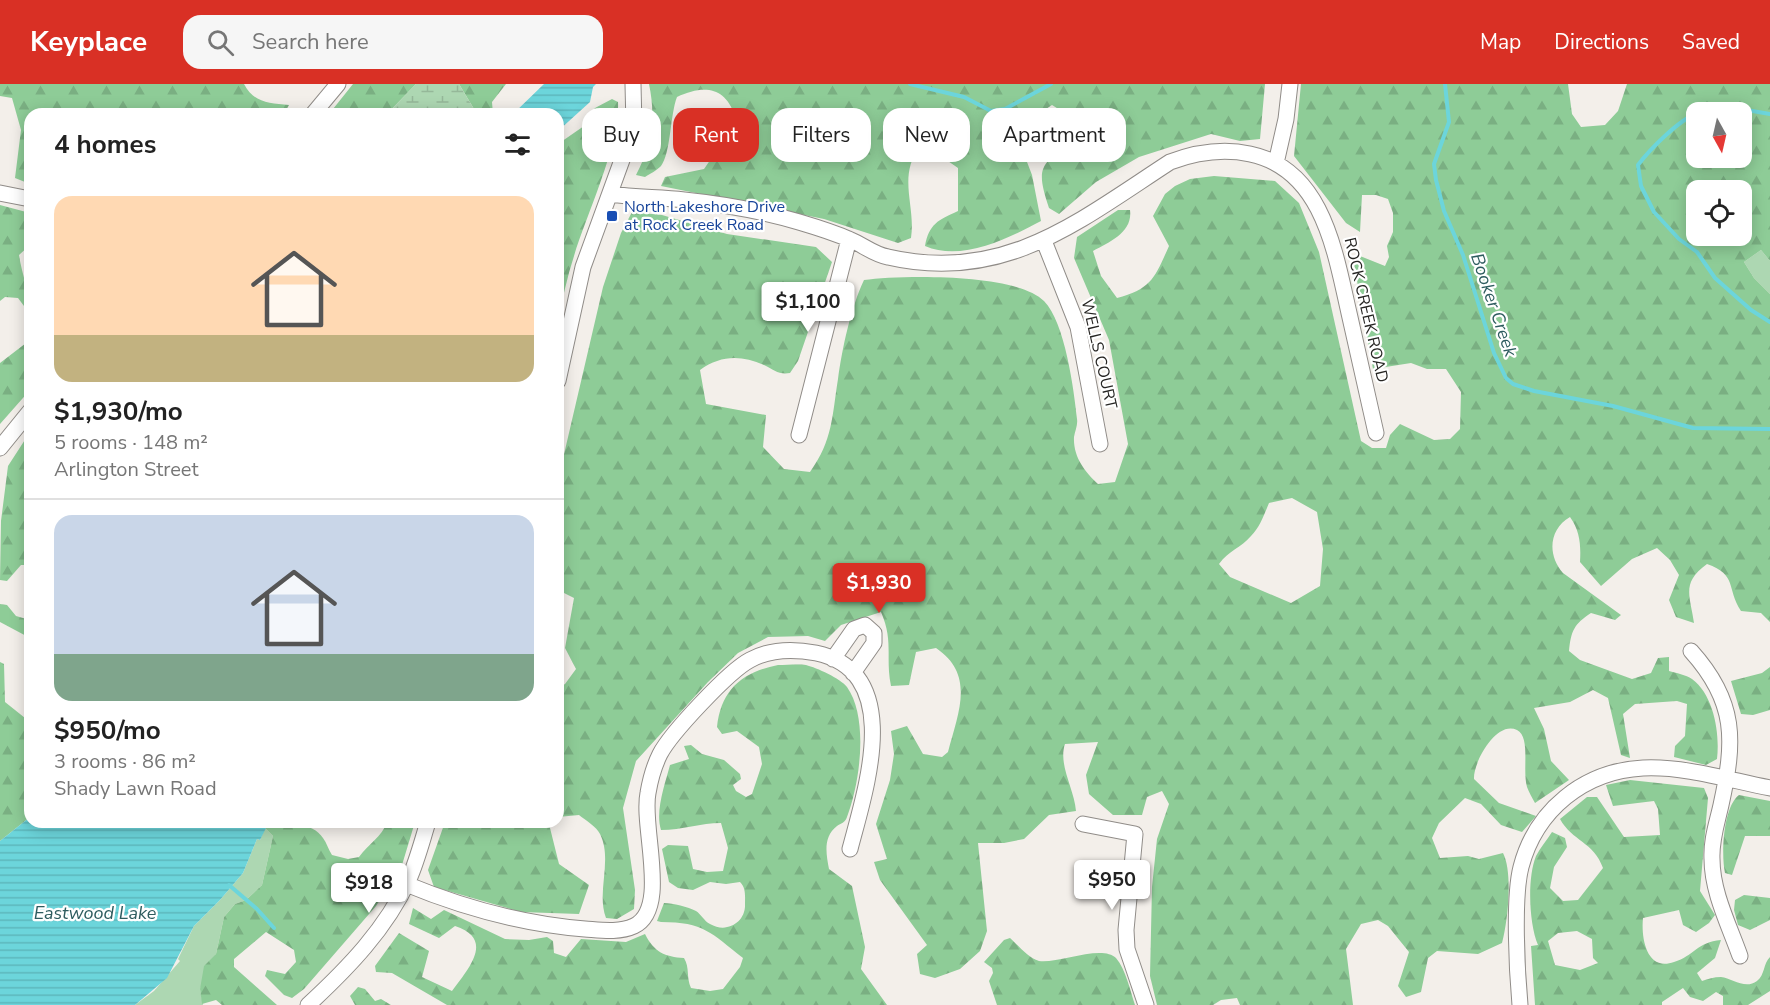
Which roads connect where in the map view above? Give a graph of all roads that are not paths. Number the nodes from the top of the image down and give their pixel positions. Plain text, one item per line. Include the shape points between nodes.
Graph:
1 (338, 84) edge
2 (633, 84) edge
3 (1290, 84) edge
4 (318, 108) edge
5 (1276, 163) junction
6 (0, 193) edge
7 (611, 194) junction
8 (24, 198) edge
9 (849, 239) junction
10 (1044, 240) junction
11 (564, 354) edge
12 (24, 418) edge
13 (1376, 433) dead end
14 (799, 435) dead end
15 (1100, 444) dead end
16 (0, 448) edge
17 (1691, 651) dead end
18 (833, 659) junction
19 (853, 673) junction
20 (1725, 779) junction
21 (1770, 788) edge
22 (1083, 824) dead end
23 (426, 828) edge
24 (850, 849) dead end
25 (406, 884) junction
26 (1740, 956) dead end
27 (308, 1005) edge
28 (1146, 1005) edge
29 (1520, 1005) edge

1 - 4 street
2 - 7 street via 634,127
3 - 5 street
5 - 10 street, ROCK CREEK ROAD via 1241,152 1211,150 1187,155
5 - 13 street, ROCK CREEK ROAD via 1292,172 1310,195 1336,254
6 - 8 street
7 - 9 street, ROCK CREEK ROAD via 745,209
7 - 11 street via 583,267
9 - 10 street, ROCK CREEK ROAD via 886,257 957,263 1018,252
9 - 14 street
10 - 15 street, WELLS COURT via 1078,327
12 - 16 street
17 - 20 street via 1712,676 1729,715
18 - 19 street
18 - 19 street via 854,629 865,625 870,628 874,644
18 - 25 street via 788,650 750,660 724,681 660,754 645,812 654,890 651,905 636,925 621,930 554,927 499,917
19 - 24 street via 866,695 873,720 872,752
20 - 21 street
20 - 26 street via 1712,843 1712,868 1716,891
20 - 29 street via 1666,769 1623,770 1585,783 1551,810 1531,839 1520,869
22 - 28 street via 1135,834 1127,949
23 - 25 street
25 - 27 street via 376,936

